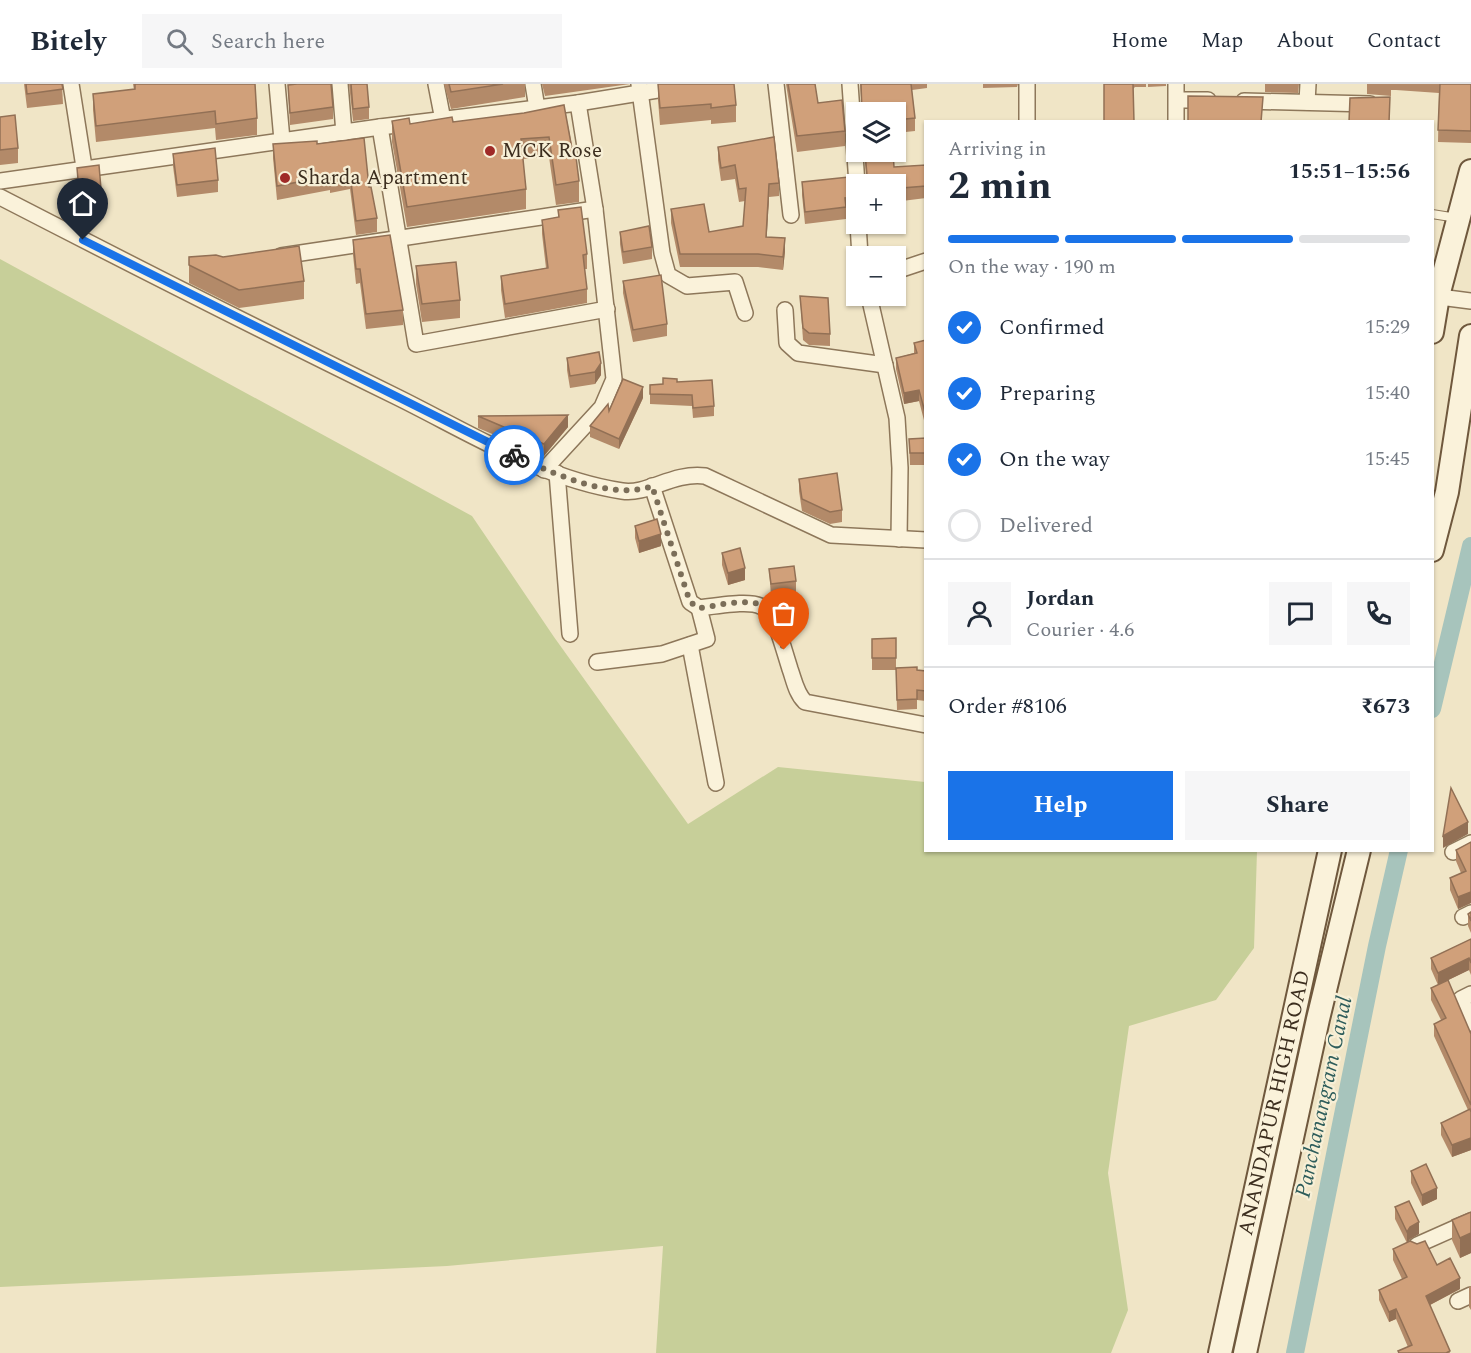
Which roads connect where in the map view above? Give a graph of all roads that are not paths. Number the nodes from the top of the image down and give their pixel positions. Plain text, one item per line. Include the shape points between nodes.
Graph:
1 (71, 84) edge
2 (277, 84) edge
3 (340, 84) edge
4 (436, 84) edge
5 (533, 84) edge
6 (694, 84) edge
7 (776, 84) edge
8 (850, 84) edge
9 (1027, 84) edge
10 (1308, 84) edge
11 (639, 88) edge
12 (1176, 92) edge
13 (1307, 102) junction
14 (578, 103) junction
15 (1385, 104) edge
16 (537, 108) junction
17 (443, 120) junction
18 (1027, 120) edge
19 (1176, 120) edge
20 (380, 127) junction
21 (344, 133) junction
22 (282, 140) junction
23 (84, 167) junction
24 (1471, 171) edge
25 (856, 174) edge
26 (0, 182) edge
27 (0, 197) edge
28 (595, 209) junction
29 (1434, 214) edge
30 (792, 215) dead end
31 (1459, 218) junction
32 (398, 238) junction
33 (267, 258) edge
34 (924, 262) edge
35 (906, 268) edge
36 (1435, 296) edge
37 (1471, 301) edge
38 (871, 306) edge
39 (607, 309) junction
40 (785, 310) dead end
41 (745, 313) dead end
42 (1471, 336) edge
43 (885, 365) junction
44 (550, 471) junction
45 (652, 486) junction
46 (1440, 490) edge
47 (1434, 535) edge
48 (899, 539) junction
49 (924, 540) edge
50 (699, 608) junction
51 (570, 634) dead end
52 (690, 645) junction
53 (597, 662) dead end
54 (924, 725) edge
55 (716, 783) dead end
56 (1471, 843) edge
57 (1330, 852) edge
58 (1359, 852) edge
59 (1453, 852) dead end
60 (1471, 994) edge
61 (1471, 1023) edge
62 (1471, 1221) edge
63 (1417, 1245) edge
64 (1220, 1353) edge
65 (1245, 1353) edge

1 - 23 street
2 - 22 street
3 - 21 street
4 - 17 street
5 - 16 street
6 - 11 street
7 - 30 street
8 - 25 street
9 - 18 street
10 - 13 street
11 - 14 street
11 - 41 street via 668,275 687,286 735,282
12 - 13 street
12 - 19 street
13 - 15 street
14 - 16 street
14 - 28 street
16 - 17 street
17 - 20 street
20 - 21 street
20 - 32 street
21 - 22 street
22 - 23 street
23 - 26 street
24 - 31 main road
27 - 44 street via 207,304
28 - 32 street
28 - 39 street
29 - 31 lane
31 - 36 main road
32 - 33 street
32 - 39 street via 416,344
34 - 35 street
36 - 37 street
38 - 43 street
39 - 44 street via 614,379 609,395
40 - 43 street via 787,343 798,353
42 - 46 main road
43 - 48 street via 897,418
44 - 45 street via 625,492
44 - 51 street
45 - 48 street via 688,474 705,476 831,535
45 - 50 street via 690,602
46 - 47 main road
48 - 49 street
50 - 52 street via 707,639
50 - 54 street via 760,604 772,613 796,688 805,702
52 - 53 street via 662,654
52 - 55 street
56 - 59 street
57 - 64 main road, ANANDAPUR HIGH ROAD
58 - 65 main road, ANANDAPUR HIGH ROAD
60 - 61 street via 1461,999
62 - 63 street

